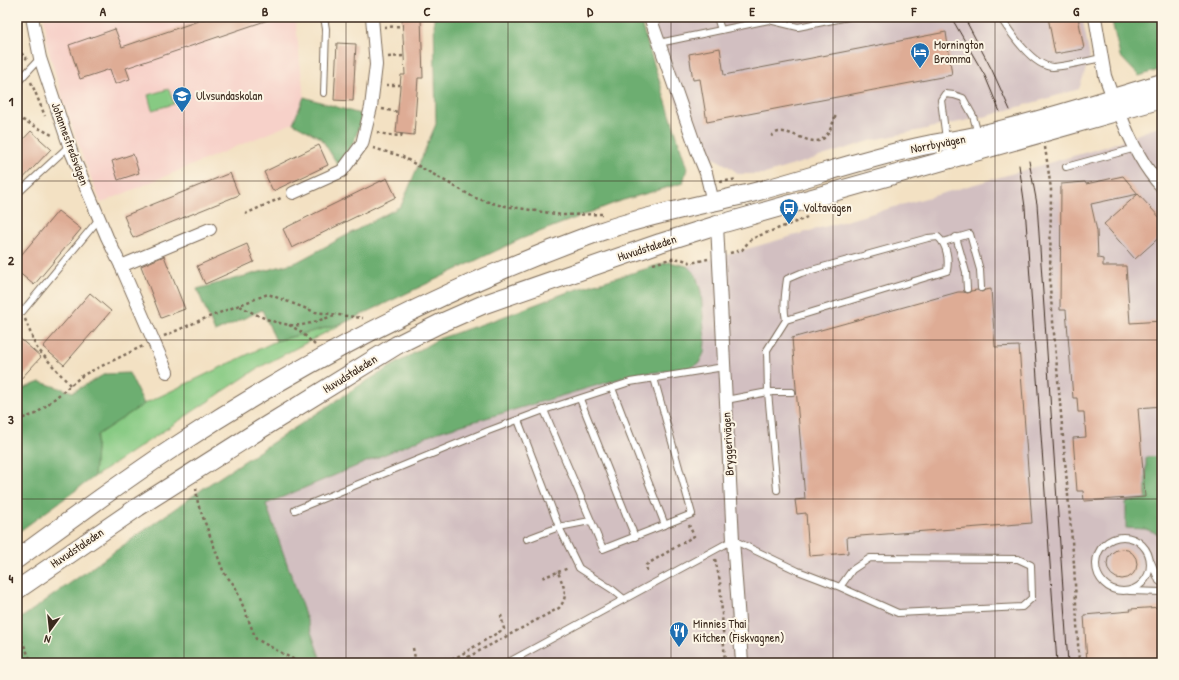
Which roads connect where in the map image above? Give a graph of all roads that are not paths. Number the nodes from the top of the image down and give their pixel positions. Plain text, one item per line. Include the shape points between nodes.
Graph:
1 (32, 17) edge
2 (324, 17) edge
3 (650, 17) edge
4 (717, 17) edge
5 (848, 17) edge
6 (1000, 17) edge
7 (1095, 17) edge
8 (373, 22) edge
9 (721, 30) junction
10 (660, 43) junction
11 (40, 58) junction
12 (1102, 58) junction
13 (17, 83) edge
14 (1162, 83) edge
15 (324, 94) dead end
16 (1162, 99) edge
17 (1116, 104) junction
18 (978, 136) junction
19 (946, 141) junction
20 (68, 144) junction
21 (1136, 148) junction
22 (1066, 167) dead end
23 (1162, 187) edge
24 (293, 193) road end
25 (17, 194) edge
26 (713, 202) junction
27 (99, 219) junction
28 (717, 225) junction
29 (210, 229) dead end
30 (956, 237) junction
31 (943, 242) junction
32 (121, 266) junction
33 (981, 288) dead end
34 (967, 289) dead end
35 (22, 312) road end
36 (786, 320) junction
37 (724, 367) junction
38 (166, 372) dead end
39 (654, 378) junction
40 (612, 388) junction
41 (768, 392) junction
42 (792, 392) dead end
43 (580, 399) junction
44 (726, 400) junction
45 (544, 410) junction
46 (518, 420) junction
47 (777, 490) dead end
48 (295, 510) dead end
49 (590, 521) junction
50 (665, 525) junction
51 (559, 527) junction
52 (635, 537) junction
53 (527, 539) dead end
54 (733, 540) junction
55 (17, 559) edge
56 (1150, 562) junction
57 (1162, 583) edge
58 (840, 587) junction
59 (17, 590) edge
60 (1127, 591) junction
61 (1162, 592) edge
62 (624, 599) junction
63 (507, 663) edge
64 (743, 663) edge

1 - 11 street, Johannesfredsvägen
2 - 15 lane
3 - 10 street
4 - 9 lane
5 - 9 lane via 798,27 769,20
6 - 12 lane via 1017,43 1040,63 1052,67
7 - 12 street
8 - 24 street via 376,65 371,107 362,144 342,171
9 - 10 lane
10 - 26 street via 696,151 706,173
11 - 13 lane
11 - 20 street, Johannesfredsvägen
12 - 17 street via 1105,76
14 - 17 main road, Norrbyvägen
16 - 17 main road, Norrbyvägen
17 - 18 main road, Norrbyvägen
17 - 21 street
17 - 28 main road, Norrbyvägen
18 - 19 main road, Norrbyvägen
18 - 19 lane via 973,116 963,98 945,94 940,100
19 - 26 main road, Norrbyvägen
20 - 25 lane
20 - 27 street, Johannesfredsvägen
21 - 22 lane
21 - 23 street
26 - 28 main road
26 - 55 main road, Huvudstaleden via 664,213 598,233 473,282 390,321 239,405 124,481
27 - 32 street, Johannesfredsvägen
27 - 35 lane
28 - 37 street, Bryggerivägen
28 - 59 main road, Huvudstaleden via 482,304 397,345 138,507
29 - 32 street
30 - 31 lane
30 - 33 lane via 970,234 980,270
30 - 34 lane via 966,272
31 - 36 lane via 949,262 947,271
31 - 36 lane via 938,237 928,238 801,273 787,280 784,312
32 - 38 street, Johannesfredsvägen
36 - 41 lane via 767,350
37 - 39 lane
37 - 44 street, Bryggerivägen
39 - 40 lane
39 - 50 lane via 692,514
40 - 43 lane
40 - 50 lane
41 - 42 lane
41 - 44 lane
41 - 47 lane
43 - 45 lane
43 - 52 lane
44 - 54 street, Bryggerivägen
45 - 46 lane
45 - 49 lane
46 - 48 lane
46 - 51 lane
49 - 51 lane
49 - 52 lane via 602,549
50 - 52 lane
51 - 53 lane
51 - 62 lane via 580,568
54 - 58 lane via 798,571
54 - 62 lane
54 - 64 street, Bryggerivägen
56 - 57 lane
56 - 60 lane via 1149,574 1140,586
56 - 60 lane via 1146,550 1137,540 1122,537 1103,546 1096,558 1097,572 1105,585 1115,590
58 - 58 lane via 898,612 1022,607 1032,598 1031,565 1018,559 870,558 852,570
60 - 61 lane
62 - 63 lane

